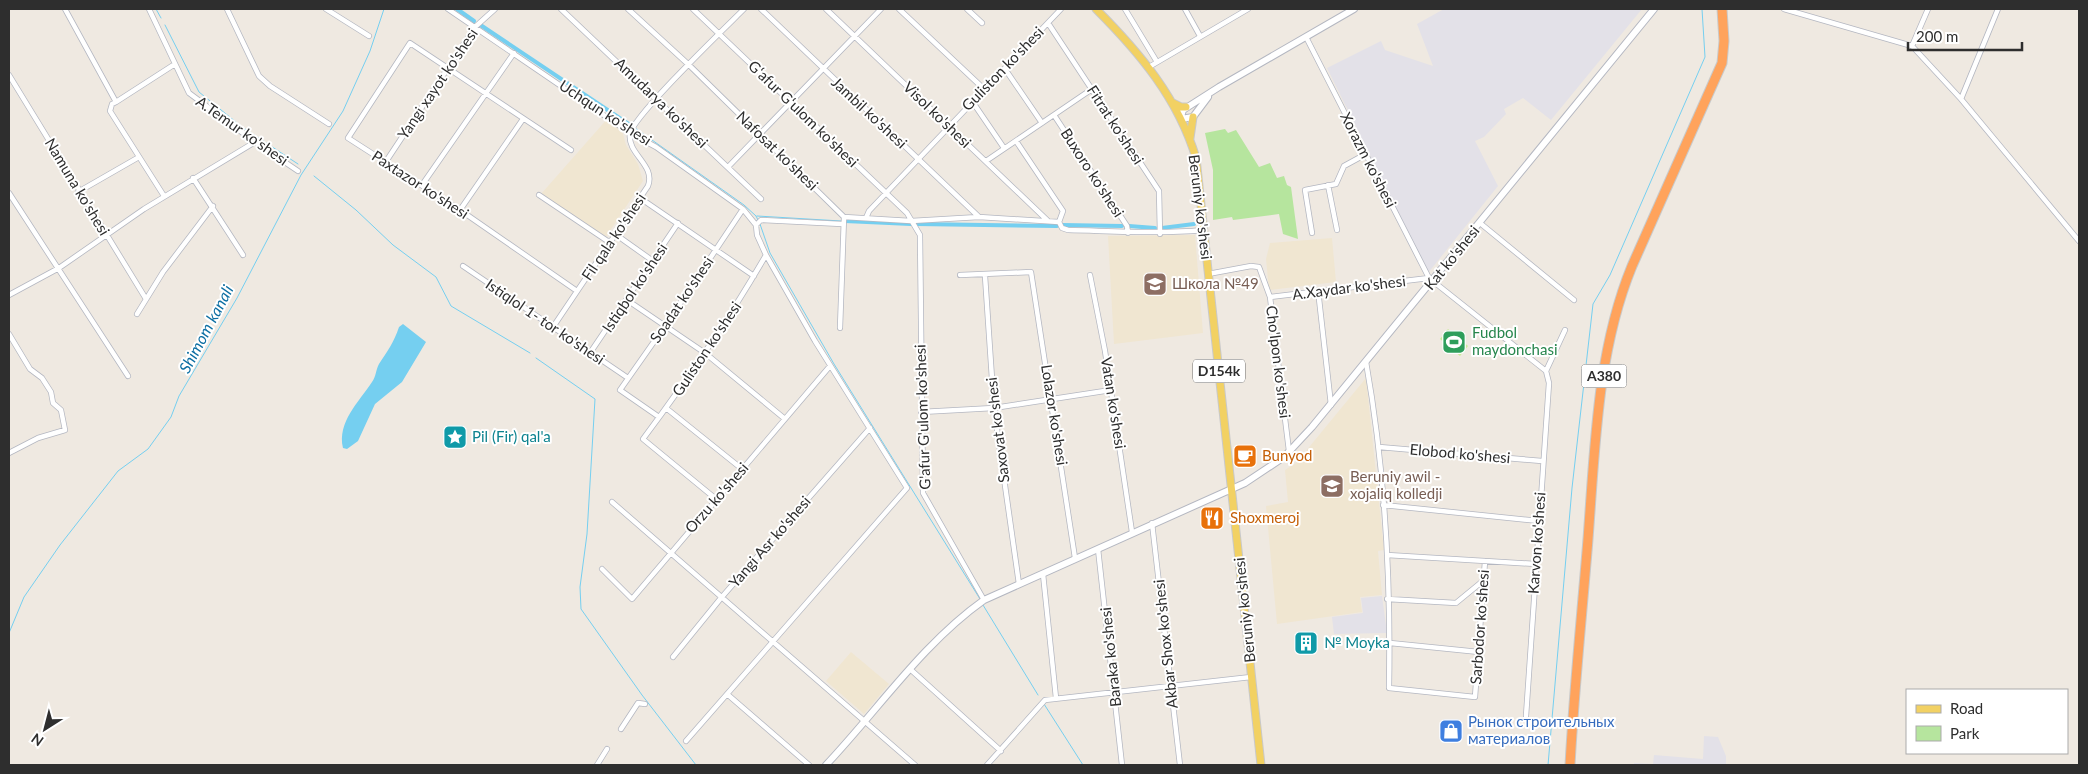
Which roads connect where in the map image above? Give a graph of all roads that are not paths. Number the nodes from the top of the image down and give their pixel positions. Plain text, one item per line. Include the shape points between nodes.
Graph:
1 (65, 9) edge
2 (149, 9) edge
3 (226, 9) edge
4 (326, 9) edge
5 (448, 9) edge
6 (495, 9) edge
7 (561, 9) edge
8 (628, 9) edge
9 (693, 9) edge
10 (744, 9) edge
11 (761, 9) edge
12 (826, 9) edge
13 (881, 9) edge
14 (899, 9) edge
15 (967, 9) edge
16 (1061, 9) edge
17 (1096, 9) edge
18 (1125, 9) edge
19 (1184, 9) edge
20 (1248, 9) edge
21 (1354, 9) edge
22 (1654, 9) edge
23 (1722, 9) edge
24 (1784, 9) edge
25 (1928, 9) edge
26 (1998, 9) edge
27 (982, 23) dead end
28 (1048, 23) junction
29 (475, 28) junction
30 (720, 34) junction
31 (854, 35) junction
32 (369, 36) dead end
33 (1200, 36) junction
34 (1306, 37) junction
35 (1912, 46) junction
36 (514, 53) junction
37 (1157, 62) junction
38 (175, 64) junction
39 (689, 65) junction
40 (448, 68) junction
41 (1149, 68) junction
42 (1005, 69) junction
43 (823, 70) junction
44 (9, 75) edge
45 (984, 89) junction
46 (1092, 89) junction
47 (486, 94) junction
48 (1210, 94) junction
49 (656, 98) junction
50 (1961, 99) junction
51 (972, 101) junction
52 (116, 102) junction
53 (1172, 102) junction
54 (791, 103) junction
55 (1186, 108) junction
56 (1054, 115) junction
57 (1194, 117) junction
58 (1181, 118) junction
59 (523, 119) junction
60 (1042, 123) junction
61 (329, 124) dead end
62 (950, 126) junction
63 (630, 133) junction
64 (759, 133) junction
65 (1190, 138) junction
66 (1016, 141) junction
67 (255, 142) junction
68 (1004, 148) junction
69 (571, 150) dead end
70 (1366, 154) junction
71 (139, 157) junction
72 (919, 160) junction
73 (986, 161) junction
74 (385, 163) junction
75 (728, 166) junction
76 (298, 170) dead end
77 (193, 178) junction
78 (422, 185) junction
79 (1328, 185) junction
80 (78, 192) junction
81 (886, 193) junction
82 (9, 194) edge
83 (538, 195) dead end
84 (164, 196) junction
85 (640, 198) junction
86 (761, 199) dead end
87 (213, 206) junction
88 (743, 209) junction
89 (460, 210) junction
90 (844, 217) junction
91 (979, 217) junction
92 (866, 218) junction
93 (911, 221) junction
94 (1048, 221) junction
95 (1059, 222) junction
96 (678, 223) junction
97 (1480, 223) junction
98 (842, 224) junction
99 (756, 225) junction
100 (1204, 230) junction
101 (1337, 230) dead end
102 (1128, 233) junction
103 (1312, 233) dead end
104 (615, 234) junction
105 (1160, 234) junction
106 (105, 235) junction
107 (2079, 241) edge
108 (610, 242) junction
109 (716, 249) junction
110 (243, 255) dead end
111 (766, 255) junction
112 (653, 261) junction
113 (462, 266) dead end
114 (59, 268) junction
115 (1208, 274) junction
116 (1090, 275) dead end
117 (754, 276) junction
118 (960, 276) dead end
119 (985, 276) junction
120 (1431, 280) junction
121 (1318, 290) junction
122 (577, 291) junction
123 (9, 295) edge
124 (1270, 297) junction
125 (146, 299) junction
126 (627, 300) junction
127 (1574, 300) dead end
128 (137, 314) dead end
129 (665, 326) junction
130 (553, 327) junction
131 (840, 328) dead end
132 (1565, 330) dead end
133 (9, 334) edge
134 (705, 352) junction
135 (590, 353) junction
136 (1366, 362) junction
137 (830, 366) junction
138 (1546, 371) junction
139 (128, 376) dead end
140 (628, 378) junction
141 (1111, 390) junction
142 (1052, 400) junction
143 (1330, 405) junction
144 (666, 408) junction
145 (994, 408) junction
146 (921, 412) junction
147 (659, 417) junction
148 (785, 419) junction
149 (870, 428) junction
150 (1379, 447) junction
151 (1289, 451) junction
152 (9, 453) edge
153 (1542, 462) junction
154 (742, 469) junction
155 (1232, 489) junction
156 (716, 499) junction
157 (612, 502) dead end
158 (1383, 505) junction
159 (1539, 521) junction
160 (1152, 523) junction
161 (1132, 532) junction
162 (1098, 549) junction
163 (670, 552) junction
164 (1387, 555) junction
165 (1075, 558) junction
166 (1485, 561) junction
167 (1536, 564) junction
168 (602, 569) dead end
169 (1043, 574) junction
170 (1484, 580) junction
171 (1019, 584) junction
172 (721, 598) junction
173 (1387, 599) junction
174 (984, 600) junction
175 (771, 642) junction
176 (1390, 643) junction
177 (1479, 652) junction
178 (673, 657) dead end
179 (910, 669) junction
180 (1251, 677) junction
181 (1172, 687) junction
182 (1115, 692) junction
183 (727, 694) junction
184 (1056, 698) junction
185 (645, 704) dead end
186 (1526, 716) dead end
187 (864, 721) junction
188 (621, 729) dead end
189 (686, 741) dead end
190 (607, 749) dead end
191 (1000, 751) junction
192 (597, 765) edge
193 (809, 765) edge
194 (826, 765) edge
195 (915, 765) edge
196 (987, 765) edge
197 (1122, 765) edge
198 (1180, 765) edge
199 (1261, 765) edge
200 (1570, 765) edge

1 - 52 street
2 - 38 street, A.Temur ko'shesi
3 - 61 street via 259,76
4 - 32 street
5 - 29 street, Uchqun ko'shesi
6 - 29 street, Yangi xayot ko'shesi
7 - 49 street, Amudarya ko'shesi
8 - 39 street, Nafosat ko'shesi
9 - 30 street, Gʻafur Gʻulom ko'shesi
10 - 30 street
11 - 43 street, Jambil ko'shesi
12 - 31 street, Visol ko'shesi
13 - 31 street
14 - 45 street
15 - 27 street
16 - 28 street, Guliston ko'shesi
17 - 41 main road, Beruniy ko'shesi / D154k
18 - 37 street
19 - 33 street
20 - 33 street
21 - 34 street
22 - 97 street, Kat ko'shesi
23 - 200 highway, A380 via 1722,63 1632,266 1613,326 1594,457
24 - 35 street
25 - 35 street
26 - 50 street
28 - 42 street, Guliston ko'shesi
28 - 46 street, Fitrat ko'shesi
29 - 36 street, Uchqun ko'shesi
29 - 40 street, Yangi xayot ko'shesi
30 - 39 street
30 - 54 street, Gʻafur Gʻulom ko'shesi
31 - 43 street
31 - 62 street, Visol ko'shesi
33 - 37 street
34 - 48 street
34 - 70 street, Xorazm ko'shesi
35 - 50 street
36 - 47 street
36 - 63 street, Uchqun ko'shesi
37 - 41 street
38 - 52 street
38 - 67 street, A.Temur ko'shesi via 189,93
39 - 49 street
39 - 64 street, Nafosat ko'shesi
40 - 47 street
40 - 74 street, Yangi xayot ko'shesi
40 - 74 street, Paxtazor ko'shesi via 410,43 348,138
41 - 53 main road, Beruniy ko'shesi / D154k
42 - 45 street, Guliston ko'shesi
42 - 60 street
43 - 54 street
43 - 72 street, Jambil ko'shesi
44 - 80 street, Namuna ko'shesi
45 - 51 street, Guliston ko'shesi
46 - 56 street
46 - 105 street, Fitrat ko'shesi via 1159,191
47 - 59 street
47 - 78 street
48 - 55 street
48 - 57 street
49 - 63 street
49 - 75 street, Amudarya ko'shesi
50 - 107 street
51 - 62 street, Guliston ko'shesi
51 - 68 street
52 - 71 street via 110,111
53 - 55 main road
53 - 58 main road, Beruniy ko'shesi / D154k
54 - 64 street
54 - 81 street, Gʻafur Gʻulom ko'shesi
55 - 58 street
56 - 60 street
56 - 102 street, Buxoro ko'shesi
57 - 58 street
57 - 65 main road
58 - 65 main road, Beruniy ko'shesi / D154k
59 - 69 street
59 - 89 street
60 - 66 street
62 - 72 street, Guliston ko'shesi
62 - 73 street, Visol ko'shesi
63 - 85 street, Fil qala ko'shesi via 650,178
63 - 88 street, Uchqun ko'shesi via 656,147
64 - 75 street
64 - 90 street, Nafosat ko'shesi
65 - 100 main road, Beruniy ko'shesi / D154k via 1196,158
66 - 68 street
66 - 95 street via 1063,211
67 - 76 street, A.Temur ko'shesi
67 - 77 street
68 - 73 street
70 - 79 street via 1344,166 1336,184
70 - 120 street, Xorazm ko'shesi
71 - 80 street
71 - 84 street
72 - 81 street, Guliston ko'shesi
72 - 91 street, Jambil ko'shesi
73 - 94 street, Visol ko'shesi
74 - 78 street, Paxtazor ko'shesi
75 - 86 street, Amudarya ko'shesi
77 - 84 street
77 - 87 street
78 - 89 street, Paxtazor ko'shesi
79 - 101 street
79 - 103 street via 1305,190
80 - 106 street, Namuna ko'shesi
81 - 92 street, Guliston ko'shesi
81 - 93 street, Gʻafur Gʻulom ko'shesi
82 - 114 street
83 - 108 street
84 - 106 street
85 - 96 street
85 - 104 street, Fil qala ko'shesi
87 - 110 street
87 - 125 street
88 - 99 street, Uchqun ko'shesi
88 - 109 street, Soadat ko'shesi
89 - 122 street, Paxtazor ko'shesi
90 - 92 street
90 - 98 street
91 - 93 street
91 - 94 street
92 - 93 street
93 - 146 street, G'afur G'ulom ko'shesi via 920,236
94 - 95 street
95 - 102 street via 1068,230
96 - 109 street
96 - 112 street, Istiqbol ko'shesi
97 - 120 street, Kat ko'shesi
97 - 127 street
98 - 99 street via 761,220
98 - 131 street
99 - 111 street
100 - 105 street
100 - 115 main road, Beruniy ko'shesi / D154k
102 - 105 street
104 - 108 street, Fil qala ko'shesi
104 - 112 street
106 - 114 street
106 - 125 street, Namuna ko'shesi
108 - 122 street, Fil qala ko'shesi
109 - 117 street
109 - 129 street, Soadat ko'shesi
111 - 117 street, Guliston ko'shesi
111 - 137 street
112 - 126 street, Istiqbol ko'shesi
113 - 130 street, Istiqlol 1- tor ko'shesi
114 - 123 street
114 - 139 street
115 - 124 street, Cho'lpon ko'shesi via 1259,267
115 - 155 main road, Beruniy ko'shesi / D154k
116 - 141 street, Vatan ko'shesi
117 - 134 street, Guliston ko'shesi
118 - 119 street
119 - 142 street, Lolazor ko'shesi via 1031,272
119 - 145 street, Saxovat ko'shesi
120 - 121 street, A.Xaydar ko'shesi
120 - 136 street, Kat ko'shesi
120 - 138 street
121 - 124 street, A.Xaydar ko'shesi
121 - 143 street
122 - 130 street, Fil qala ko'shesi
124 - 151 street, Cho'lpon ko'shesi
125 - 128 street
126 - 129 street
126 - 135 street, Istiqbol ko'shesi
129 - 134 street
129 - 140 street, Soadat ko'shesi
130 - 135 street, Istiqlol 1- tor ko'shesi
132 - 138 street
133 - 152 street via 30,369 42,378 53,403 61,410 64,430 38,438
134 - 144 street, Guliston ko'shesi
134 - 148 street
135 - 140 street, Istiqlol 1- tor ko'shesi
136 - 143 street, Kat ko'shesi
136 - 150 street
137 - 148 street, Orzu ko'shesi
137 - 149 street
138 - 153 street, Karvon ko'shesi via 1549,383
140 - 147 street, Soadat ko'shesi via 620,390
141 - 142 street
141 - 161 street, Vatan ko'shesi
142 - 145 street
142 - 165 street, Lolazor ko'shesi
143 - 151 street, Kat ko'shesi
144 - 147 street, Guliston ko'shesi
144 - 154 street
145 - 146 street
145 - 171 street, Saxovat ko'shesi
146 - 174 street, G'afur G'ulom ko'shesi via 924,493
147 - 156 street, Guliston ko'shesi via 643,439
148 - 154 street, Orzu ko'shesi
149 - 172 street, Yangi Asr ko'shesi
149 - 175 street via 907,488
150 - 153 street, Elobod ko'shesi
150 - 158 street
151 - 155 street, Kat ko'shesi via 1267,469
153 - 159 street, Karvon ko'shesi
154 - 156 street, Orzu ko'shesi
155 - 160 street, Kat ko'shesi
155 - 180 main road, Beruniy ko'shesi / D154k
156 - 163 street, Orzu ko'shesi
157 - 163 street
158 - 159 street
158 - 164 street
159 - 167 street, Karvon ko'shesi
160 - 161 street, Kat ko'shesi
160 - 181 street, Akbar Shox ko'shesi
161 - 162 street, Kat ko'shesi
162 - 165 street, Kat ko'shesi
162 - 182 street, Baraka ko'shesi
163 - 168 street, Orzu ko'shesi via 632,598
163 - 172 street
164 - 166 street
164 - 173 street
165 - 169 street, Kat ko'shesi
166 - 167 street
166 - 170 street, Sarbodor ko'shesi
167 - 186 street, Karvon ko'shesi
169 - 171 street, Kat ko'shesi
169 - 184 street
170 - 173 street via 1456,603
170 - 177 street, Sarbodor ko'shesi
171 - 174 street, Kat ko'shesi
172 - 175 street
172 - 178 street, Yangi Asr ko'shesi
173 - 176 street
174 - 179 street, Kat ko'shesi via 958,618
175 - 183 street
175 - 187 street
176 - 177 street
176 - 177 street, Sarbodor ko'shesi via 1389,688 1475,697
179 - 187 street, Kat ko'shesi
179 - 191 street
180 - 181 street
180 - 199 main road, Beruniy ko'shesi / D154k
181 - 182 street
181 - 198 street, Akbar Shox ko'shesi
182 - 184 street
182 - 197 street, Baraka ko'shesi
183 - 189 street
183 - 193 street
184 - 191 street via 1045,700 1037,707
185 - 188 street via 638,703
187 - 194 street, Kat ko'shesi
187 - 195 street
190 - 192 street
191 - 196 street

